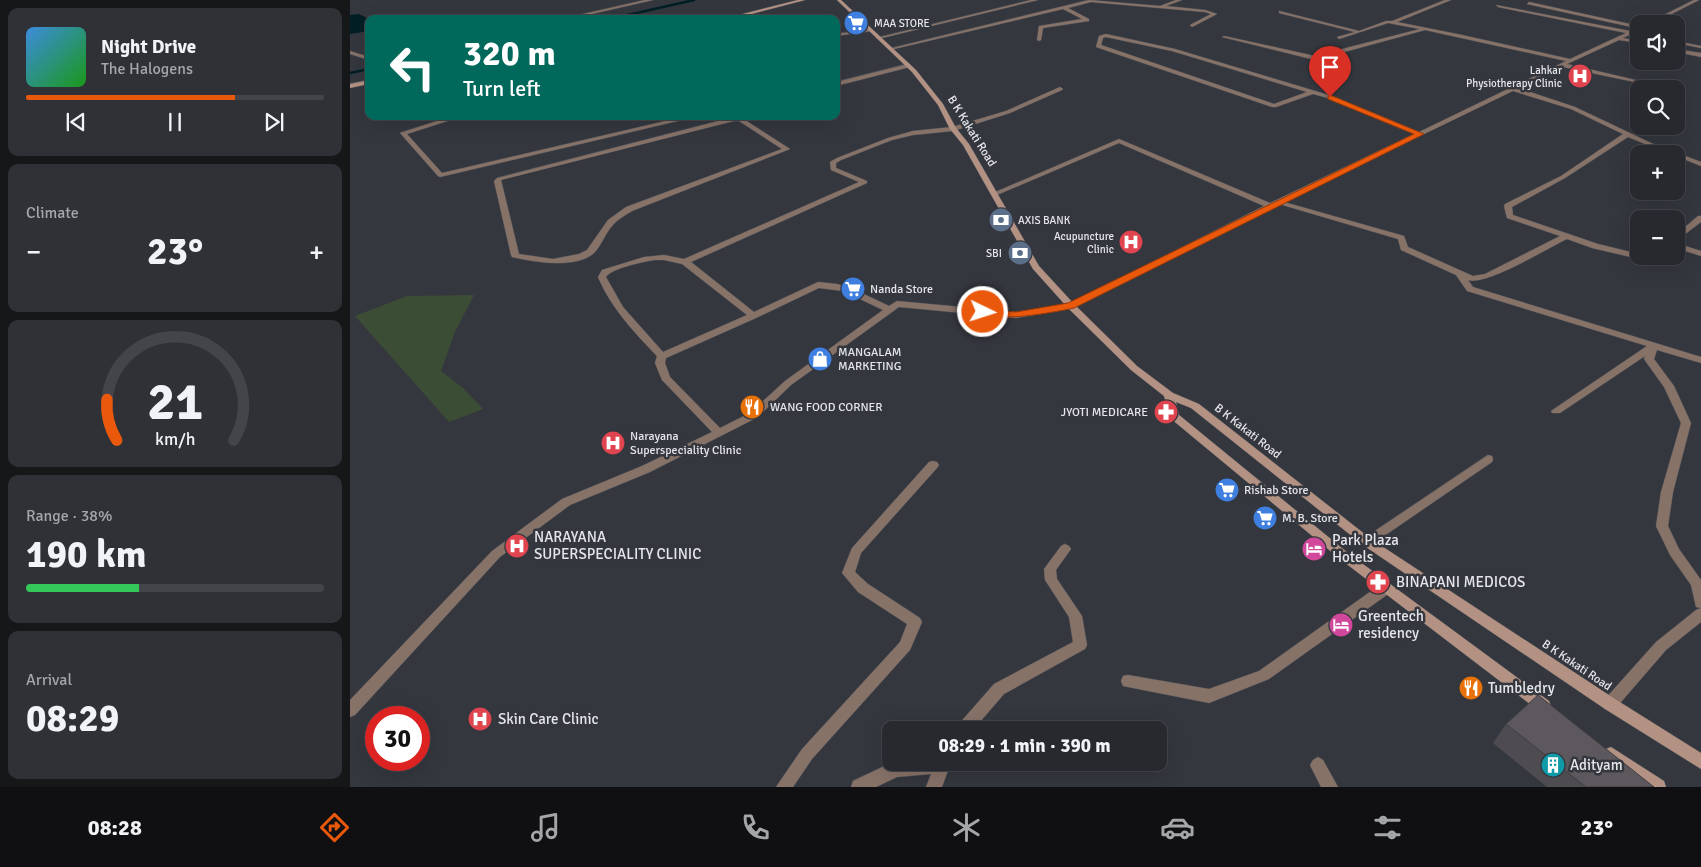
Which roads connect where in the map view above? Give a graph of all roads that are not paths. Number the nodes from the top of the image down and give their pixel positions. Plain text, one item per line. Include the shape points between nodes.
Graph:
1 (651, 0) edge
2 (803, 0) edge
3 (839, 0) edge
4 (1036, 0) edge
5 (1093, 0) edge
6 (1180, 0) edge
7 (1447, 0) edge
8 (1697, 0) edge
9 (1529, 3) dead end
10 (1498, 6) dead end
11 (1065, 8) junction
12 (1158, 8) junction
13 (1281, 12) dead end
14 (582, 15) edge
15 (741, 15) edge
16 (1666, 15) edge
17 (1392, 23) junction
18 (1192, 26) dead end
19 (1630, 26) edge
20 (1426, 29) junction
21 (870, 30) junction
22 (1358, 32) junction
23 (1630, 33) joint
24 (840, 34) edge
25 (1224, 37) dead end
26 (878, 38) junction
27 (1339, 38) dead end
28 (1618, 38) junction
29 (1039, 40) dead end
30 (1630, 40) edge
31 (1685, 44) edge
32 (1701, 47) edge
33 (890, 49) junction
34 (350, 52) edge
35 (1685, 52) edge
36 (1701, 55) edge
37 (365, 58) edge
38 (1571, 61) junction
39 (1563, 65) junction
40 (908, 66) junction
41 (1630, 80) edge
42 (365, 83) edge
43 (840, 83) edge
44 (350, 86) edge
45 (1060, 89) dead end
46 (1514, 89) junction
47 (1312, 92) junction
48 (447, 120) edge
49 (678, 120) edge
50 (720, 120) edge
51 (742, 120) edge
52 (954, 129) junction
53 (1420, 134) junction
54 (1628, 134) junction
55 (581, 142) junction
56 (569, 144) junction
57 (1654, 145) edge
58 (594, 153) junction
59 (582, 156) junction
60 (1685, 158) edge
61 (1701, 164) edge
62 (995, 194) junction
63 (1274, 204) junction
64 (1701, 218) edge
65 (1685, 231) edge
66 (1566, 236) junction
67 (1685, 249) edge
68 (1701, 254) edge
69 (1630, 255) edge
70 (685, 262) junction
71 (1459, 273) junction
72 (1071, 306) junction
73 (888, 309) junction
74 (753, 316) junction
75 (1654, 346) junction
76 (662, 356) junction
77 (1701, 360) edge
78 (1169, 395) junction
79 (1556, 411) dead end
80 (718, 432) junction
81 (1488, 459) dead end
82 (933, 466) dead end
83 (1367, 542) junction
84 (1065, 549) dead end
85 (1386, 588) junction
86 (1701, 602) edge
87 (1701, 614) edge
88 (1128, 681) dead end
89 (1610, 704) junction
90 (350, 710) edge
91 (1554, 714) edge
92 (970, 721) edge
93 (1602, 748) edge
94 (1701, 762) edge
95 (1318, 765) dead end
96 (892, 771) edge
97 (940, 771) edge
98 (784, 787) edge
99 (859, 787) edge
100 (934, 787) edge
101 (1330, 787) edge
102 (1658, 787) edge

1 - 14 street
2 - 15 main road
3 - 21 main road, B K Kakati Road
4 - 26 street
5 - 11 street
5 - 12 street
6 - 12 street
7 - 17 street
8 - 16 street
9 - 19 street
10 - 23 street
11 - 29 street via 1087,20 1041,27
11 - 33 street
12 - 18 street via 1215,14
13 - 22 street
17 - 20 street
17 - 22 street
20 - 25 street via 1315,58
20 - 38 street
21 - 24 street
21 - 26 main road, B K Kakati Road
22 - 27 street
23 - 28 street
26 - 33 main road, B K Kakati Road
28 - 30 street
28 - 38 street
31 - 32 street
33 - 40 main road, B K Kakati Road
34 - 37 street
35 - 36 street
38 - 39 street
39 - 41 street
39 - 46 street
40 - 43 street
40 - 52 main road, B K Kakati Road via 941,105
42 - 44 main road
45 - 52 street via 1008,112
46 - 53 street
46 - 54 street via 1573,108
47 - 47 street via 1134,40 1105,35 1098,46 1274,106
47 - 53 street
48 - 56 street via 404,133 440,175
49 - 55 street
50 - 58 street
51 - 59 street via 787,149 629,209 611,222 585,255 564,261 515,255 496,180
52 - 62 main road, B K Kakati Road
52 - 70 street via 913,133 839,159 833,162 833,169 865,182
53 - 63 street
54 - 57 street
54 - 66 street via 1563,178 1508,206 1510,216
55 - 56 street
55 - 58 street
56 - 59 street
58 - 59 street
60 - 61 street
62 - 63 street via 1119,141
62 - 72 main road, B K Kakati Road via 1036,267
63 - 71 street via 1401,238 1404,248
63 - 72 street
64 - 65 street
66 - 69 street
66 - 71 street via 1487,276 1472,279
67 - 68 street
70 - 74 street
70 - 76 street via 655,256 605,272 602,277 606,290
71 - 75 street via 1470,289
72 - 73 street via 1016,315 897,304
72 - 78 main road, B K Kakati Road via 1134,368
73 - 74 street via 841,286 829,284 818,285
73 - 80 street via 788,383 754,415
74 - 76 street
75 - 77 street
75 - 79 street
75 - 86 street via 1649,358 1669,386 1686,423 1667,492 1662,526 1674,552 1697,584
76 - 80 street via 660,363 665,378
78 - 83 main road, B K Kakati Road via 1195,406
78 - 85 main road via 1174,416
80 - 90 street via 646,469 566,502 496,554
81 - 83 street
82 - 98 street via 856,551 848,573 863,588 915,622 905,646 807,754
83 - 89 main road, B K Kakati Road
84 - 92 street via 1050,568 1051,580 1076,616 1080,645 999,689
85 - 88 street via 1264,675 1208,696
85 - 91 main road
87 - 89 street via 1661,646
89 - 94 main road, B K Kakati Road
93 - 102 main road
95 - 101 street
96 - 99 street
97 - 100 street

